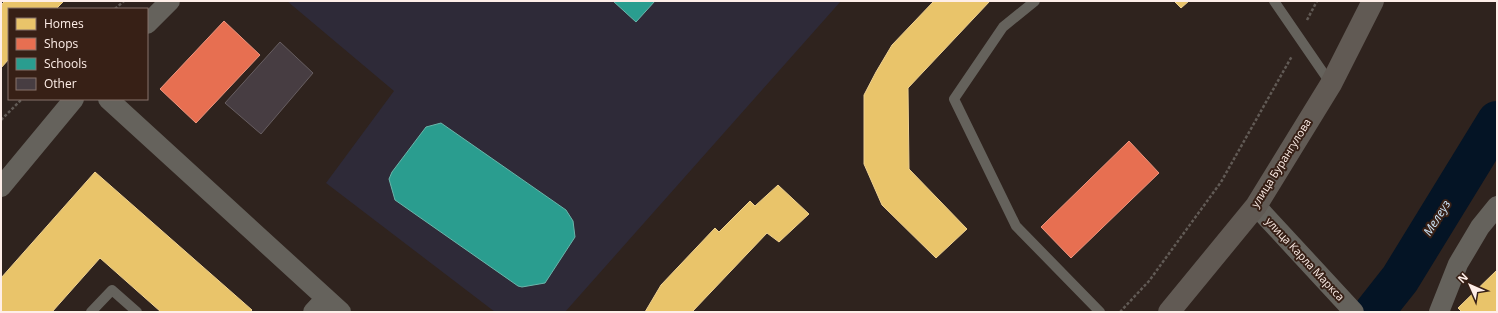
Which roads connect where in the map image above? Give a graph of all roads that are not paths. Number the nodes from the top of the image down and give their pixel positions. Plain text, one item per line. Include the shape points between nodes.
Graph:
1 (170, 1) edge
2 (1035, 1) edge
3 (1274, 1) edge
4 (1373, 1) edge
5 (148, 23) edge
6 (1330, 84) junction
7 (73, 100) edge
8 (109, 100) edge
9 (1, 187) edge
10 (1256, 206) junction
11 (1497, 206) edge
12 (320, 305) edge
13 (91, 312) edge
14 (137, 312) edge
15 (341, 312) edge
16 (1100, 312) edge
17 (1169, 312) edge
18 (1354, 312) edge
19 (1439, 312) edge

1 - 5 street
2 - 16 lane via 1003,27 954,99 1016,226
3 - 6 lane
4 - 6 main road, улица Бурангулова
6 - 10 main road, улица Бурангулова
7 - 9 street
8 - 12 street
10 - 17 main road, улица Бурангулова
10 - 18 street, улица Карла Маркса
11 - 19 street via 1480,227 1458,264
12 - 15 street
13 - 14 lane via 112,290

